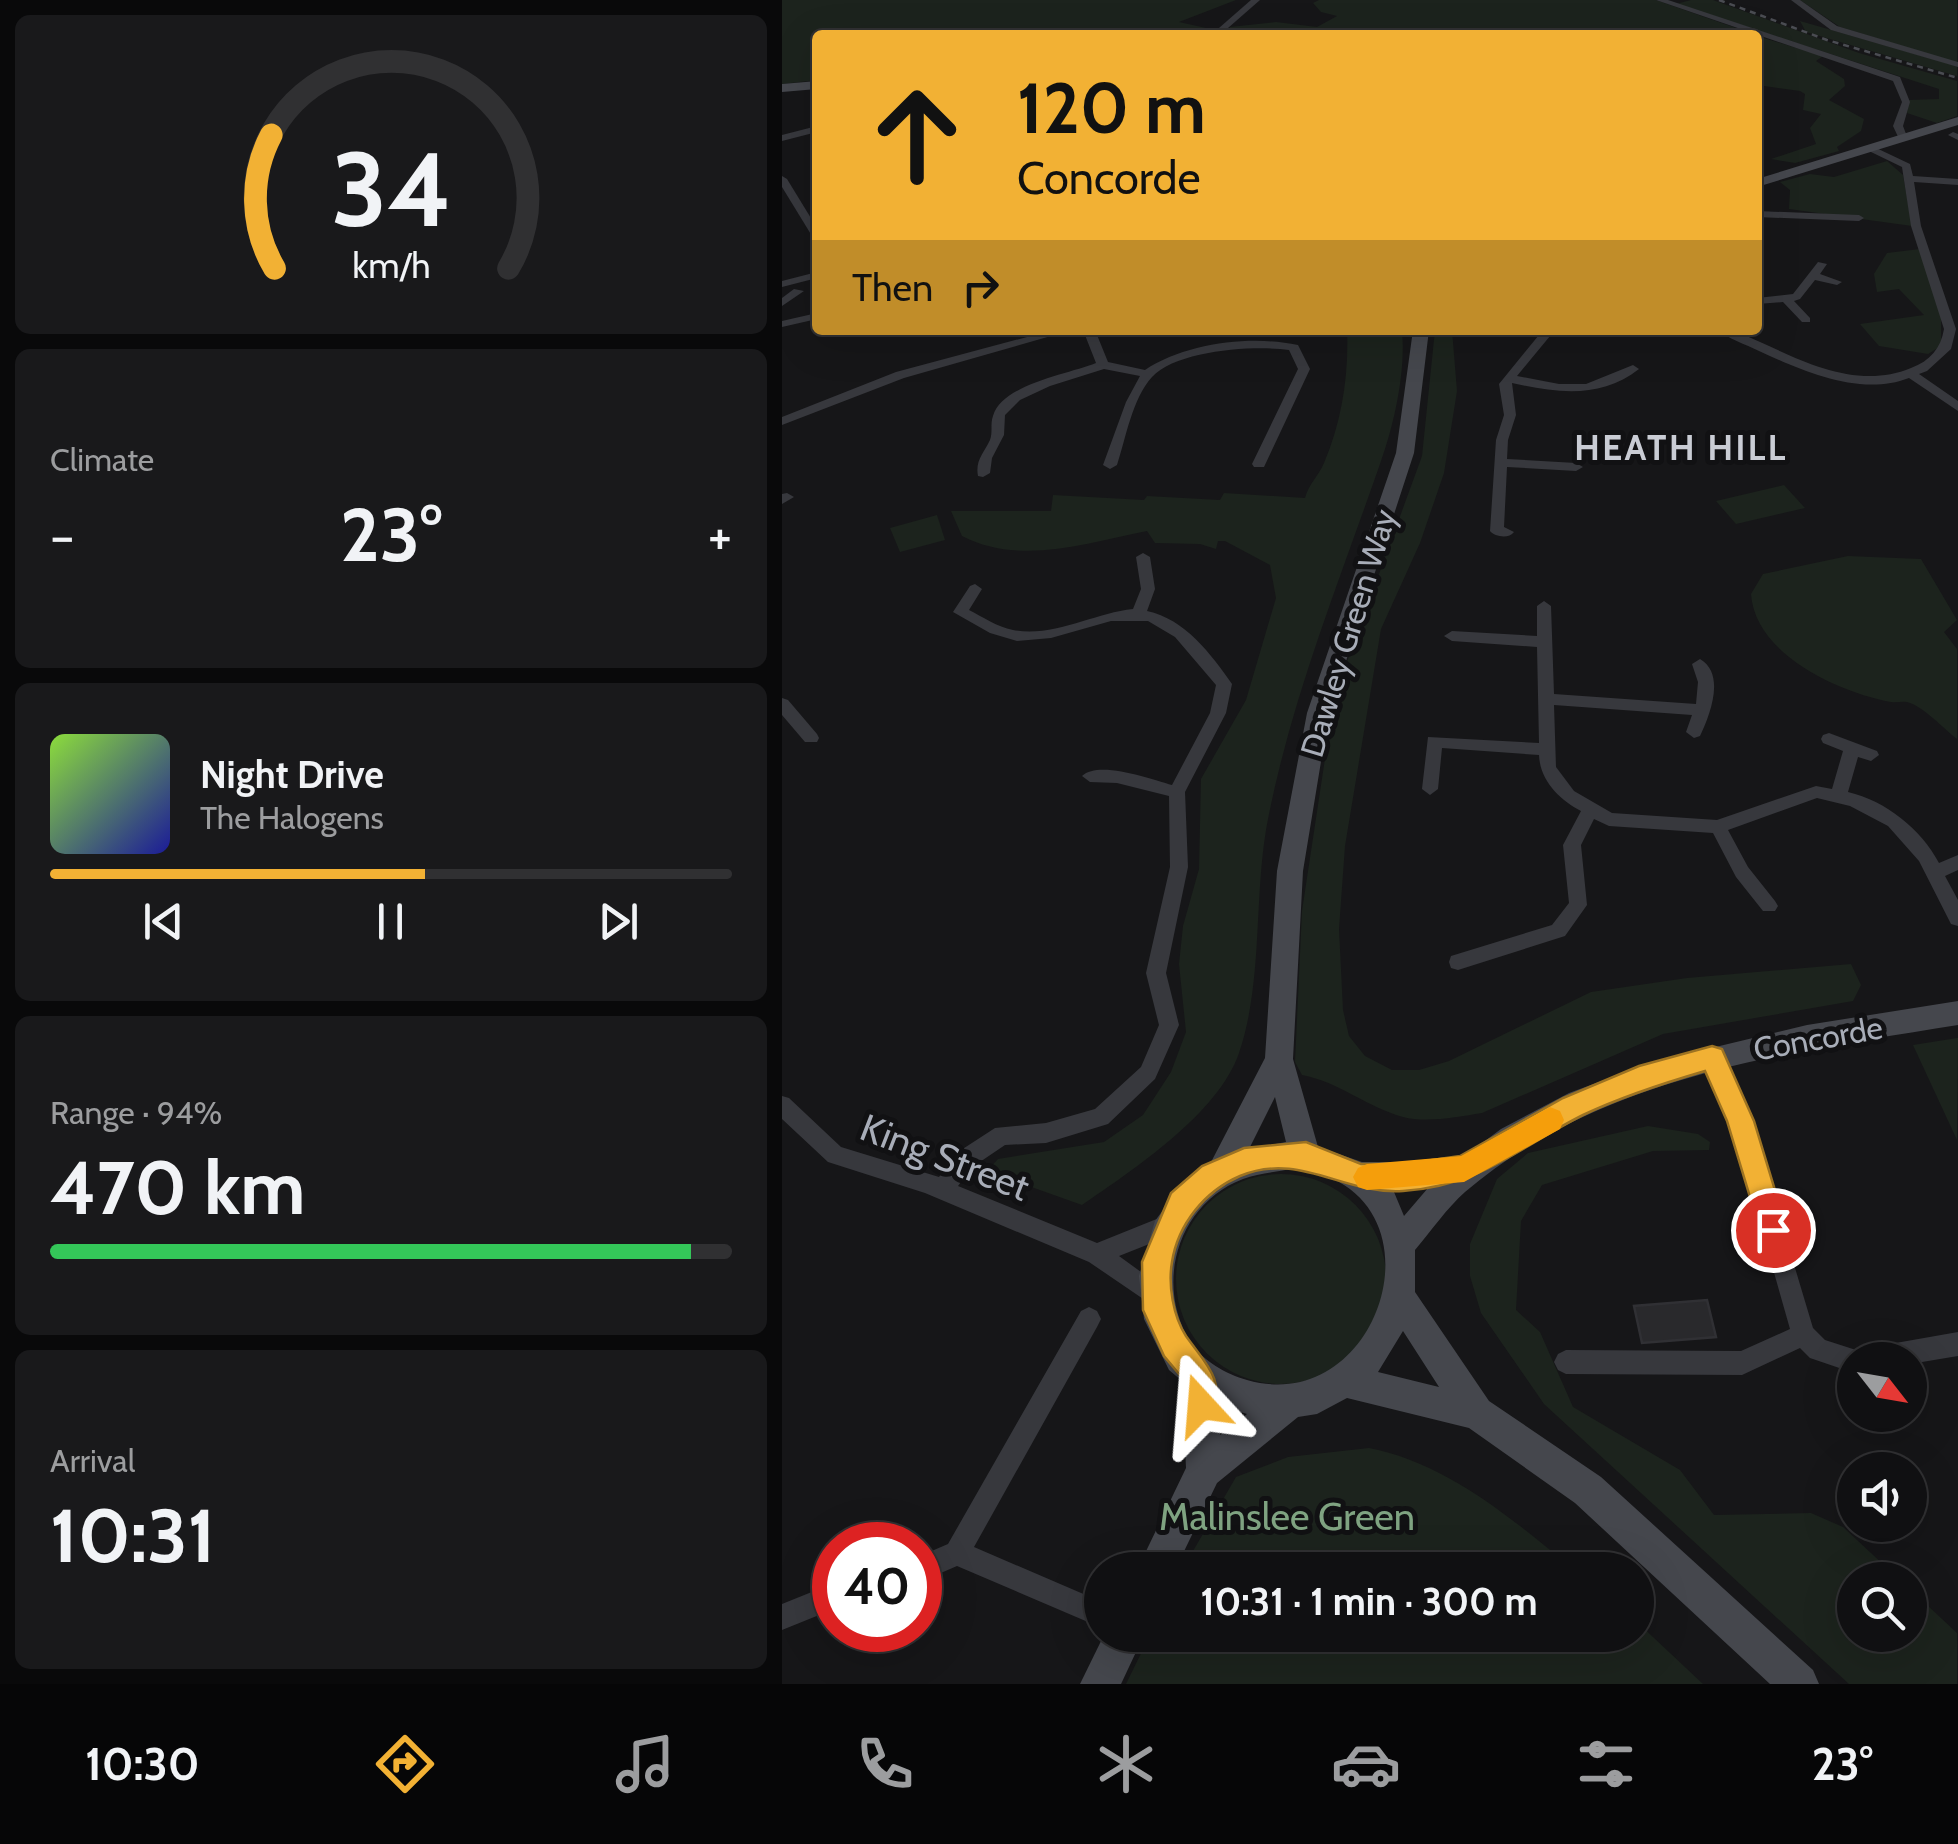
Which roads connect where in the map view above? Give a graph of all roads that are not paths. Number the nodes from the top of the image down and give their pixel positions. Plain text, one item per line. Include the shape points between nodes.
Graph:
1 (1256, 0) edge
2 (1660, 0) edge
3 (1795, 0) edge
4 (1222, 30) edge
5 (1750, 30) edge
6 (1762, 34) edge
7 (1958, 65) edge
8 (812, 85) edge
9 (782, 88) edge
10 (812, 130) edge
11 (1956, 131) edge
12 (782, 138) edge
13 (1903, 139) junction
14 (1872, 148) junction
15 (1910, 178) junction
16 (782, 180) edge
17 (1762, 181) edge
18 (1958, 182) edge
19 (1762, 214) edge
20 (1859, 218) dead end
21 (812, 228) edge
22 (1822, 264) dead end
23 (812, 276) edge
24 (1813, 276) junction
25 (1837, 282) dead end
26 (782, 284) edge
27 (798, 291) dead end
28 (1762, 299) edge
29 (1786, 300) junction
30 (782, 303) edge
31 (812, 317) edge
32 (1806, 320) dead end
33 (782, 324) edge
34 (1048, 335) edge
35 (1090, 335) edge
36 (1420, 335) edge
37 (1545, 335) edge
38 (1733, 335) edge
39 (1952, 349) edge
40 (1104, 365) junction
41 (1634, 369) dead end
42 (1910, 373) junction
43 (1147, 374) junction
44 (1508, 378) junction
45 (1958, 407) edge
46 (782, 422) edge
47 (1503, 463) junction
48 (1260, 464) dead end
49 (1110, 465) dead end
50 (1576, 468) dead end
51 (984, 473) dead end
52 (1507, 532) dead end
53 (1143, 557) dead end
54 (975, 588) dead end
55 (1544, 606) dead end
56 (1139, 613) junction
57 (1452, 636) dead end
58 (1545, 642) junction
59 (1700, 664) dead end
60 (1546, 698) junction
61 (782, 704) edge
62 (1702, 710) junction
63 (1694, 732) dead end
64 (811, 738) dead end
65 (1829, 739) dead end
66 (1852, 749) junction
67 (1548, 750) junction
68 (1870, 754) dead end
69 (1090, 776) dead end
70 (1430, 789) dead end
71 (1178, 792) junction
72 (1839, 796) junction
73 (1591, 809) junction
74 (1718, 827) junction
75 (1958, 862) edge
76 (1935, 873) junction
77 (1768, 906) dead end
78 (1958, 919) edge
79 (1458, 962) dead end
80 (1958, 1014) edge
81 (1712, 1057) junction
82 (1278, 1058) junction
83 (782, 1105) edge
84 (1306, 1154) junction
85 (1464, 1168) junction
86 (1224, 1169) junction
87 (1361, 1177) junction
88 (942, 1191) junction
89 (1169, 1225) junction
90 (1401, 1242) junction
91 (1097, 1254) junction
92 (1154, 1296) junction
93 (1399, 1297) junction
94 (1089, 1320) dead end
95 (1803, 1334) junction
96 (1958, 1344) edge
97 (1927, 1349) edge
98 (1837, 1355) edge
99 (1566, 1362) dead end
100 (1199, 1374) junction
101 (1346, 1381) junction
102 (1288, 1403) junction
103 (1478, 1413) junction
104 (1204, 1470) junction
105 (1165, 1552) edge
106 (956, 1554) junction
107 (942, 1559) edge
108 (812, 1605) edge
109 (1084, 1607) edge
110 (782, 1617) edge
111 (1116, 1652) edge
112 (1100, 1684) edge
113 (1799, 1684) edge

1 - 4 street
2 - 5 street
3 - 7 street via 1834,28
6 - 13 street via 1897,79 1906,102 1898,126
8 - 9 main road
10 - 12 street
11 - 13 main road
13 - 14 main road
14 - 15 street via 1907,166
14 - 17 main road
15 - 18 street
15 - 39 street via 1916,226
16 - 21 street
19 - 20 street
22 - 24 street
23 - 26 street
24 - 25 street
24 - 29 street
27 - 30 street
28 - 29 street
29 - 32 street
31 - 33 street
34 - 46 street via 900,375
35 - 40 street
36 - 82 main road, Dawley Green Way via 1405,453 1337,646 1302,788
37 - 44 street
38 - 42 street via 1773,356 1847,379
39 - 42 street
40 - 43 street
40 - 51 street via 1040,385 1006,406 983,458
41 - 44 street via 1580,391
42 - 45 street
43 - 48 street via 1177,358 1255,345 1294,347 1304,369
43 - 49 street
44 - 47 street
47 - 50 street
47 - 52 street via 1497,531
53 - 56 street via 1148,589
54 - 56 street via 960,612 1012,636
55 - 58 street
56 - 71 street via 1181,631 1224,684 1218,713
57 - 58 street
58 - 60 street
59 - 62 street via 1708,679
60 - 62 street
60 - 67 street
61 - 64 street
62 - 63 street
65 - 66 street
66 - 68 street
66 - 72 street
67 - 70 street via 1434,741
67 - 73 street via 1548,768 1568,796
69 - 71 street
71 - 88 street via 1179,867 1156,973 1170,1025 1148,1073 1101,1117 1046,1133 1002,1135 963,1160
72 - 74 street via 1816,792
72 - 76 street via 1894,820
73 - 74 street via 1609,819
73 - 79 street via 1572,844 1578,905 1558,931
74 - 77 street
75 - 76 street
76 - 78 street
80 - 81 main road, Concorde
81 - 85 main road, Concorde via 1573,1107
81 - 95 street via 1741,1121
82 - 84 main road, Dawley Green Way
82 - 86 main road, Dawley Green Way
83 - 88 street, King Street via 836,1155
84 - 86 main road
84 - 87 main road
85 - 87 main road, Concorde
85 - 90 main road, Concorde
86 - 89 main road via 1188,1195
87 - 90 main road via 1388,1209
88 - 91 street, King Street
89 - 91 street
89 - 92 main road
90 - 93 main road
91 - 92 street, King Street
92 - 100 main road via 1174,1346
93 - 101 main road via 1378,1346
93 - 103 main road
94 - 106 street
95 - 98 street via 1818,1350
95 - 99 street via 1742,1363
96 - 97 street
100 - 102 main road via 1234,1396
100 - 104 main road
101 - 102 main road
101 - 103 main road
102 - 104 main road
103 - 113 main road via 1588,1490
104 - 105 main road
106 - 107 street
106 - 109 street
108 - 110 street
111 - 112 main road

